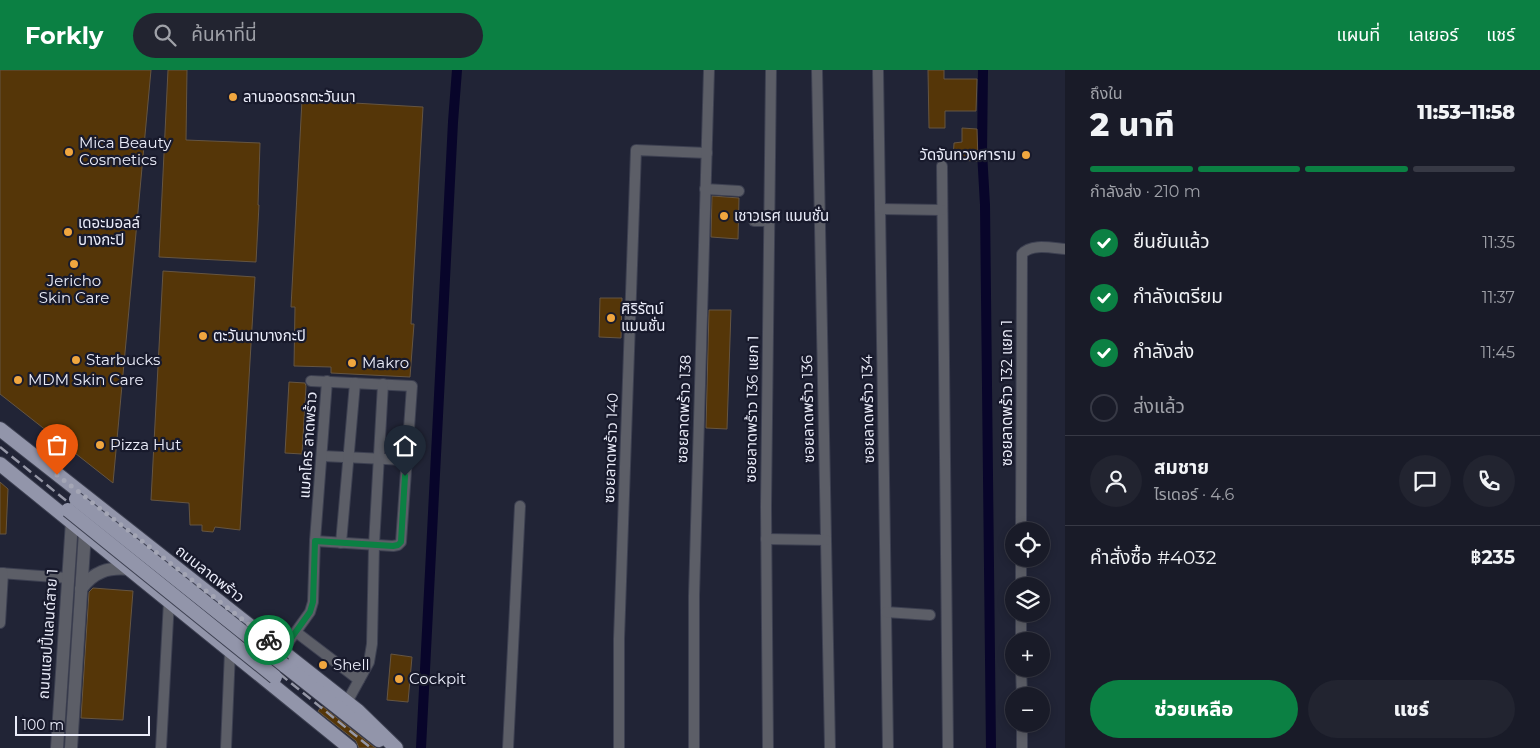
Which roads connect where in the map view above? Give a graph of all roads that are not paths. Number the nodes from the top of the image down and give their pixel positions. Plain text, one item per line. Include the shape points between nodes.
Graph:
1 (709, 70) edge
2 (771, 70) edge
3 (817, 70) edge
4 (878, 70) edge
5 (707, 153) junction
6 (942, 166) dead end
7 (705, 189) junction
8 (739, 191) dead end
9 (880, 209) junction
10 (942, 210) junction
11 (769, 220) junction
12 (754, 221) dead end
13 (1065, 249) edge
14 (311, 381) dead end
15 (327, 381) junction
16 (355, 383) junction
17 (383, 384) junction
18 (0, 429) edge
19 (0, 438) edge
20 (0, 454) edge
21 (322, 456) junction
22 (348, 457) junction
23 (378, 458) junction
24 (406, 460) junction
25 (0, 464) edge
26 (90, 501) junction
27 (520, 506) dead end
28 (72, 521) junction
29 (1021, 522) edge
30 (85, 532) junction
31 (766, 538) junction
32 (826, 540) junction
33 (315, 541) junction
34 (341, 543) junction
35 (374, 545) junction
36 (129, 569) junction
37 (2, 573) edge
38 (68, 578) junction
39 (81, 589) junction
40 (169, 601) junction
41 (886, 612) junction
42 (930, 615) dead end
43 (0, 623) edge
44 (296, 632) junction
45 (230, 651) junction
46 (282, 651) junction
47 (359, 680) junction
48 (347, 702) junction
49 (1022, 732) edge
50 (57, 748) edge
51 (71, 748) edge
52 (161, 748) edge
53 (226, 748) edge
54 (350, 748) edge
55 (363, 748) edge
56 (389, 748) edge
57 (396, 748) edge
58 (508, 748) edge
59 (619, 748) edge
60 (694, 748) edge
61 (768, 748) edge
62 (830, 748) edge
63 (888, 748) edge
64 (948, 748) edge
65 (1022, 748) edge

1 - 5 street, ซอยลาดพร้าว 138
2 - 11 street, ซอยลาดพร้าว 136 แยก 1
3 - 32 street, ซอยลาดพร้าว 136
4 - 9 street, ซอยลาดพร้าว 134
5 - 7 street, ซอยลาดพร้าว 138
5 - 59 street, ซอยลาดพร้าว 140 via 636,150 619,639
6 - 10 street
7 - 8 street
7 - 60 street, ซอยลาดพร้าว 138 via 694,604
9 - 10 street
9 - 41 street, ซอยลาดพร้าว 134
10 - 64 street
11 - 12 street
11 - 31 street, ซอยลาดพร้าว 136 แยก 1
13 - 29 street, ซอยลาดพร้าว 132 แยก 1 via 1032,248 1022,254
14 - 15 street
15 - 16 street, แมคโคร ลาดพร้าว
15 - 21 street, แมคโคร ลาดพร้าว
16 - 17 street, แมคโคร ลาดพร้าว
16 - 22 street
17 - 23 street
17 - 24 street, แมคโคร ลาดพร้าว via 412,386
18 - 26 main road, ถนนลาดพร้าว
19 - 56 main road, bridge
20 - 55 main road, bridge
21 - 22 street
21 - 33 street, แมคโคร ลาดพร้าว
22 - 23 street
22 - 34 street
23 - 24 street
23 - 35 street
24 - 35 street, แมคโคร ลาดพร้าว via 401,542 393,546
25 - 28 main road
26 - 28 main road
26 - 30 main road
26 - 46 main road, ถนนลาดพร้าว
27 - 58 street
28 - 30 main road
28 - 38 street, ถนนแฮปปี้แลนด์สาย 1
30 - 36 main road
30 - 39 street, ถนนแฮปปี้แลนด์สาย 1
31 - 32 street
31 - 61 street, ซอยลาดพร้าว 136 แยก 1
32 - 62 street, ซอยลาดพร้าว 136
33 - 34 street, แมคโคร ลาดพร้าว
33 - 44 street, แมคโคร ลาดพร้าว via 313,602
34 - 35 street, แมคโคร ลาดพร้าว
35 - 47 street via 372,644 369,662
36 - 39 street via 102,571 87,580
36 - 40 main road
37 - 38 street
37 - 43 street
38 - 50 street, ถนนแฮปปี้แลนด์สาย 1
39 - 51 street, ถนนแฮปปี้แลนด์สาย 1
40 - 45 main road
40 - 52 street
41 - 42 street
41 - 63 street, ซอยลาดพร้าว 134
44 - 46 street, แมคโคร ลาดพร้าว
44 - 47 street
45 - 53 street
45 - 54 main road
46 - 48 main road, ถนนลาดพร้าว
47 - 48 street
48 - 57 main road, ถนนลาดพร้าว
49 - 65 street

